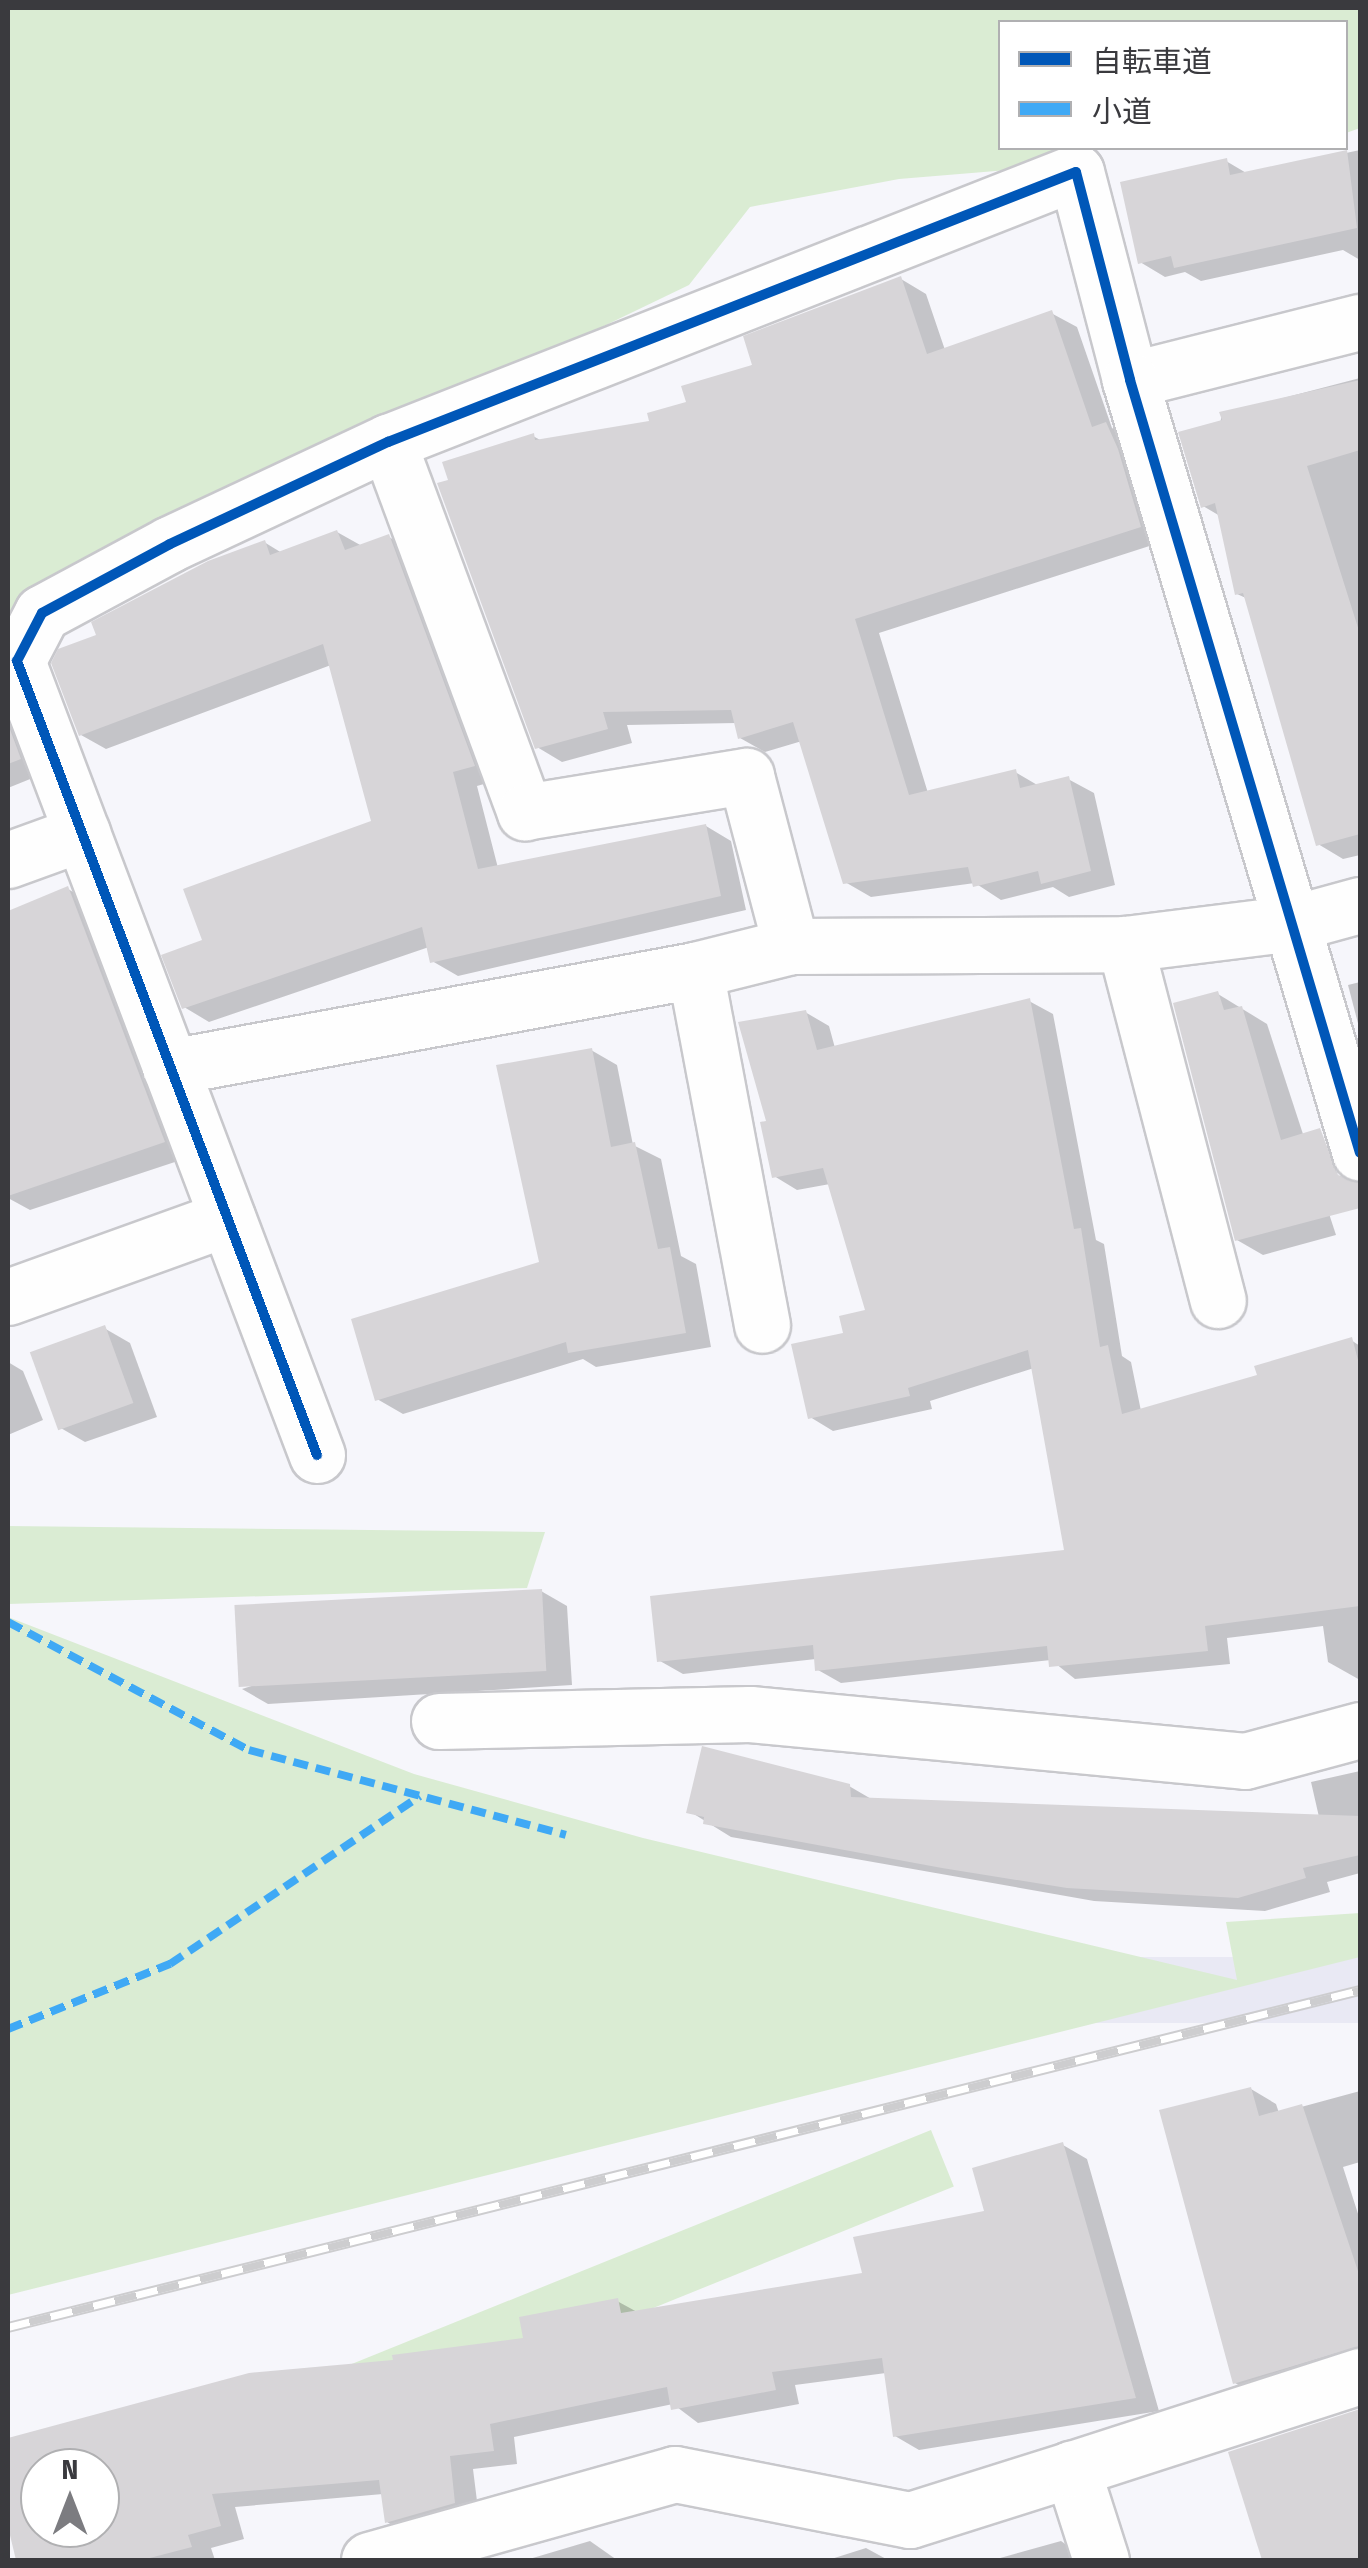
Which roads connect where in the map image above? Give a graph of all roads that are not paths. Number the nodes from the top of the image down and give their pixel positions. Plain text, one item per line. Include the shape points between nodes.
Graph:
1 (1360, 322) edge
2 (1130, 380) junction
3 (388, 442) junction
4 (82, 833) junction
5 (8, 860) edge
6 (1360, 904) edge
7 (1294, 923) junction
8 (1126, 944) junction
9 (790, 946) junction
10 (695, 970) junction
11 (170, 1067) junction
12 (1360, 1152) edge
13 (227, 1218) junction
14 (8, 1297) edge
15 (1218, 1300) dead end
16 (762, 1325) dead end
17 (316, 1455) dead end
18 (439, 1721) dead end
19 (1360, 1730) edge
20 (1360, 2376) edge
21 (1072, 2469) junction
22 (369, 2560) edge
23 (1101, 2560) edge

1 - 2 street
2 - 3 street via 1076,172
2 - 7 street
3 - 4 street via 170,544 42,613 17,661
3 - 9 street via 525,812 746,776
4 - 5 street
4 - 11 street
6 - 7 street
7 - 8 street
7 - 12 street
8 - 9 street
8 - 15 street
9 - 10 street
10 - 11 street
10 - 16 street
11 - 13 street
13 - 14 street
13 - 17 street
18 - 19 street via 750,1714 1244,1761
20 - 21 street
21 - 22 street via 910,2520 675,2474
21 - 23 street

